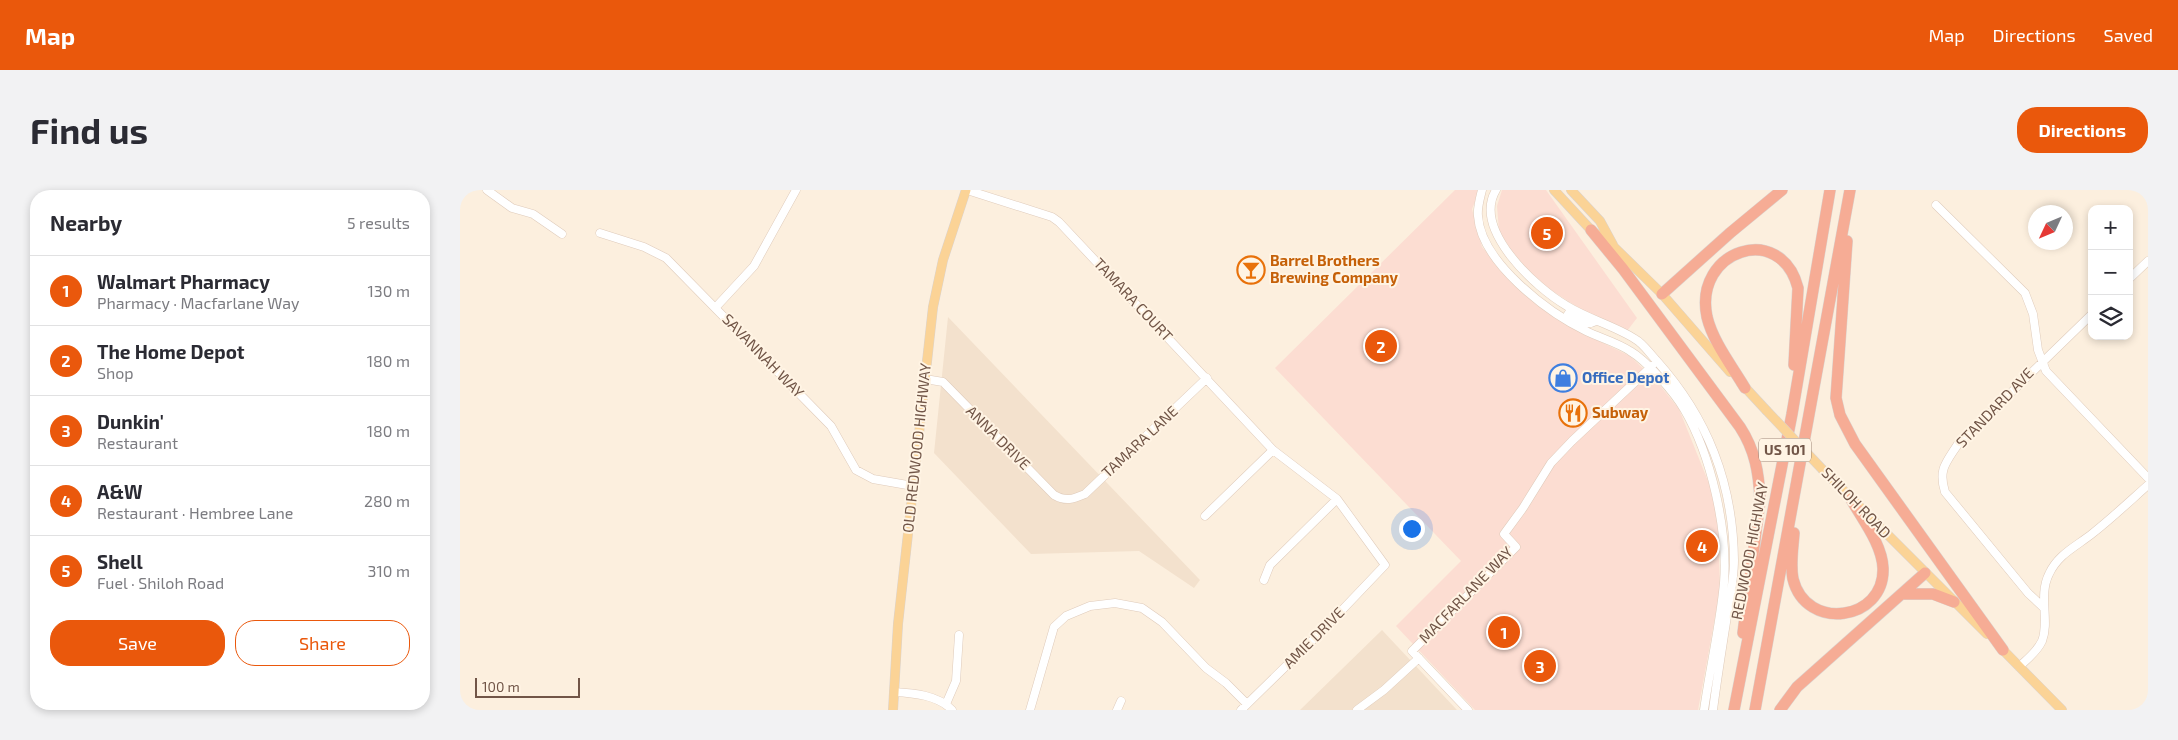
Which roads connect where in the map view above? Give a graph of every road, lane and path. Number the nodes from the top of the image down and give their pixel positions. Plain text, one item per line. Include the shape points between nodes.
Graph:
1 (487, 190) edge
2 (796, 190) edge
3 (966, 190) edge
4 (1482, 190) edge
5 (1496, 190) edge
6 (1554, 190) edge
7 (1571, 190) edge
8 (1782, 190) edge
9 (1830, 190) edge
10 (1850, 190) edge
11 (1936, 205) dead end
12 (1592, 230) junction
13 (600, 233) dead end
14 (562, 234) dead end
15 (1614, 247) junction
16 (2148, 261) edge
17 (2133, 274) edge
18 (1662, 294) junction
19 (1544, 305) junction
20 (716, 307) junction
21 (2088, 318) edge
22 (1596, 321) junction
23 (1657, 361) junction
24 (2042, 361) junction
25 (1650, 368) junction
26 (925, 378) junction
27 (1207, 378) junction
28 (1745, 388) junction
29 (1792, 414) junction
30 (1273, 450) junction
31 (1799, 475) junction
32 (2148, 478) edge
33 (913, 486) junction
34 (2148, 486) edge
35 (1337, 499) junction
36 (1850, 499) junction
37 (1070, 500) joint
38 (1205, 516) dead end
39 (1385, 565) joint
40 (1925, 574) junction
41 (1264, 580) dead end
42 (1902, 594) junction
43 (1954, 602) junction
44 (2043, 607) junction
45 (959, 635) dead end
46 (2003, 650) junction
47 (1419, 658) junction
48 (2019, 667) junction
49 (1738, 691) junction
50 (894, 692) junction
51 (1121, 701) dead end
52 (946, 704) junction
53 (1244, 707) edge
54 (893, 710) edge
55 (952, 710) edge
56 (1030, 710) edge
57 (1117, 710) edge
58 (1357, 710) edge
59 (1468, 710) edge
60 (1704, 710) edge
61 (1713, 710) edge
62 (1734, 710) edge
63 (1755, 710) edge
64 (1780, 710) edge
65 (2062, 710) edge

1 - 14 street via 512,208 533,214
2 - 20 street via 754,266
3 - 26 main road, OLD REDWOOD HIGHWAY via 940,271
3 - 27 street, TAMARA COURT via 1059,222
4 - 19 street via 1478,216 1488,248 1514,280
5 - 22 street via 1491,220 1502,245 1530,278 1565,305
6 - 12 main road, SHILOH ROAD
7 - 15 main road, SHILOH ROAD via 1600,221
8 - 18 highway
9 - 29 highway, REDWOOD HIGHWAY / US 101
10 - 31 highway, US 101
10 - 46 highway via 1836,398 1840,415 1855,444
11 - 24 street via 2025,293 2034,314
12 - 15 main road, SHILOH ROAD
12 - 49 highway via 1740,427 1755,459 1760,500
13 - 20 street, SAVANNAH WAY via 666,258
15 - 18 main road, SHILOH ROAD
16 - 17 street
18 - 28 main road, SHILOH ROAD
19 - 22 street via 1556,307 1584,323
19 - 25 street via 1584,330 1631,351
20 - 33 street, SAVANNAH WAY via 831,426 856,470 873,479
21 - 24 street, STANDARD AVE
22 - 23 street via 1636,339
23 - 25 street, MACFARLANE WAY
23 - 61 street via 1685,395 1707,434 1729,502 1734,561
24 - 32 street via 2055,381
24 - 44 street, STANDARD AVE via 1958,444 1943,467 1941,480 1945,492
25 - 47 street, MACFARLANE WAY via 1551,463 1504,534 1516,547 1412,651
25 - 60 street via 1683,407 1697,434 1719,503 1724,583
26 - 33 main road, OLD REDWOOD HIGHWAY
26 - 37 street, ANNA DRIVE via 943,382 1054,495
27 - 30 street, TAMARA COURT
27 - 37 street, TAMARA LANE via 1085,494
28 - 29 highway via 1713,333 1706,298 1710,277 1723,261 1739,252 1759,250 1783,261 1798,288
28 - 36 main road, SHILOH ROAD, bridge
29 - 49 highway, REDWOOD HIGHWAY / US 101
30 - 35 street, TAMARA COURT
30 - 38 street
31 - 36 highway via 1793,580 1800,595 1825,613 1842,614 1859,608 1875,594 1882,578 1881,557
31 - 63 highway, US 101
33 - 50 main road, OLD REDWOOD HIGHWAY
34 - 44 street via 2055,562 2048,575
35 - 39 street, TAMARA COURT
35 - 41 street via 1270,565
36 - 40 main road, SHILOH ROAD
39 - 53 street, AMIE DRIVE
40 - 42 highway
40 - 43 main road, SHILOH ROAD
42 - 43 highway via 1933,594
42 - 64 highway via 1797,687
43 - 46 main road, SHILOH ROAD
44 - 48 street via 2045,631 2041,642
45 - 52 street via 956,681
46 - 48 main road, SHILOH ROAD
47 - 58 street
47 - 59 street
48 - 65 main road, SHILOH ROAD
49 - 62 highway, REDWOOD HIGHWAY / US 101
50 - 52 street via 923,695
50 - 54 main road, OLD REDWOOD HIGHWAY
51 - 57 street
52 - 55 street
53 - 56 street via 1226,683 1206,668 1162,622 1142,608 1114,603 1090,606 1066,616 1054,627

